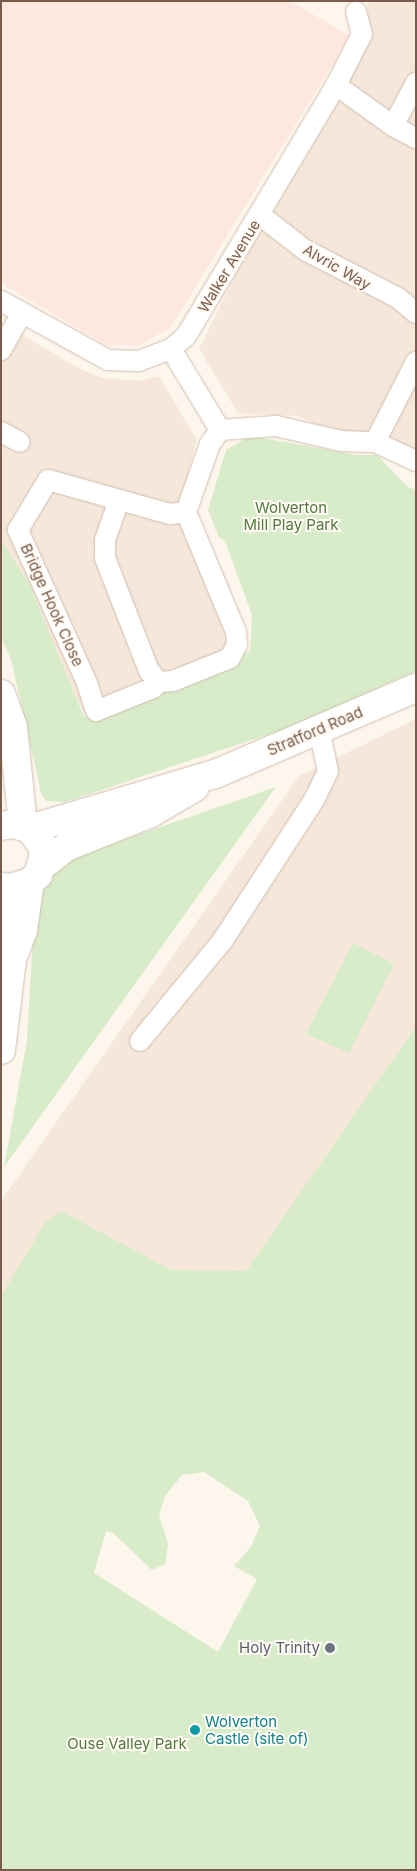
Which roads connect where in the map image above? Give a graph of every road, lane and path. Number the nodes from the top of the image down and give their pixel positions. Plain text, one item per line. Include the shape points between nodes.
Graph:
1 (356, 12) dead end
2 (416, 83) edge
3 (336, 85) junction
4 (393, 126) junction
5 (416, 138) edge
6 (260, 215) junction
7 (1, 301) edge
8 (22, 313) junction
9 (416, 313) edge
10 (172, 349) junction
11 (1, 350) edge
12 (416, 362) edge
13 (220, 430) junction
14 (1, 432) edge
15 (20, 442) dead end
16 (375, 442) junction
17 (416, 461) edge
18 (119, 500) junction
19 (186, 512) junction
20 (159, 682) junction
21 (416, 688) edge
22 (1, 694) edge
23 (319, 730) junction
24 (17, 768) junction
25 (215, 774) junction
26 (60, 820) junction
27 (18, 827) edge
28 (36, 874) junction
29 (1, 887) edge
30 (5, 943) edge
31 (140, 1042) dead end
32 (1, 1050) edge

1 - 3 street, Walker Avenue via 362,34
2 - 4 street
3 - 4 street
3 - 6 street, Walker Avenue
4 - 5 street
6 - 9 street, Alvric Way via 305,250 398,298
6 - 10 street, Walker Avenue via 186,336
7 - 8 street, Walker Avenue
8 - 10 street, Walker Avenue via 108,360 139,361
8 - 11 street
10 - 13 street
12 - 16 street
13 - 16 street via 276,426 341,440
13 - 19 street via 210,444
14 - 15 street
16 - 17 street
18 - 19 street, Bridge Hook Close via 170,514
18 - 20 street via 106,540 105,558 149,671
18 - 20 street, Bridge Hook Close via 48,480 18,530 96,711 153,688
19 - 20 street, Bridge Hook Close via 236,632 237,644 230,658 173,682
21 - 23 street, Stratford Road
22 - 24 street via 13,727
23 - 25 street, Stratford Road
23 - 31 street via 328,770 314,800 223,940
24 - 26 street via 37,804 44,812
24 - 27 street
25 - 26 street, Stratford Road
25 - 28 street, Stratford Road via 168,805 66,847
26 - 27 street, Stratford Road
27 - 28 street via 42,845
28 - 29 street via 11,888
28 - 30 street via 23,930
29 - 30 street
30 - 32 street

